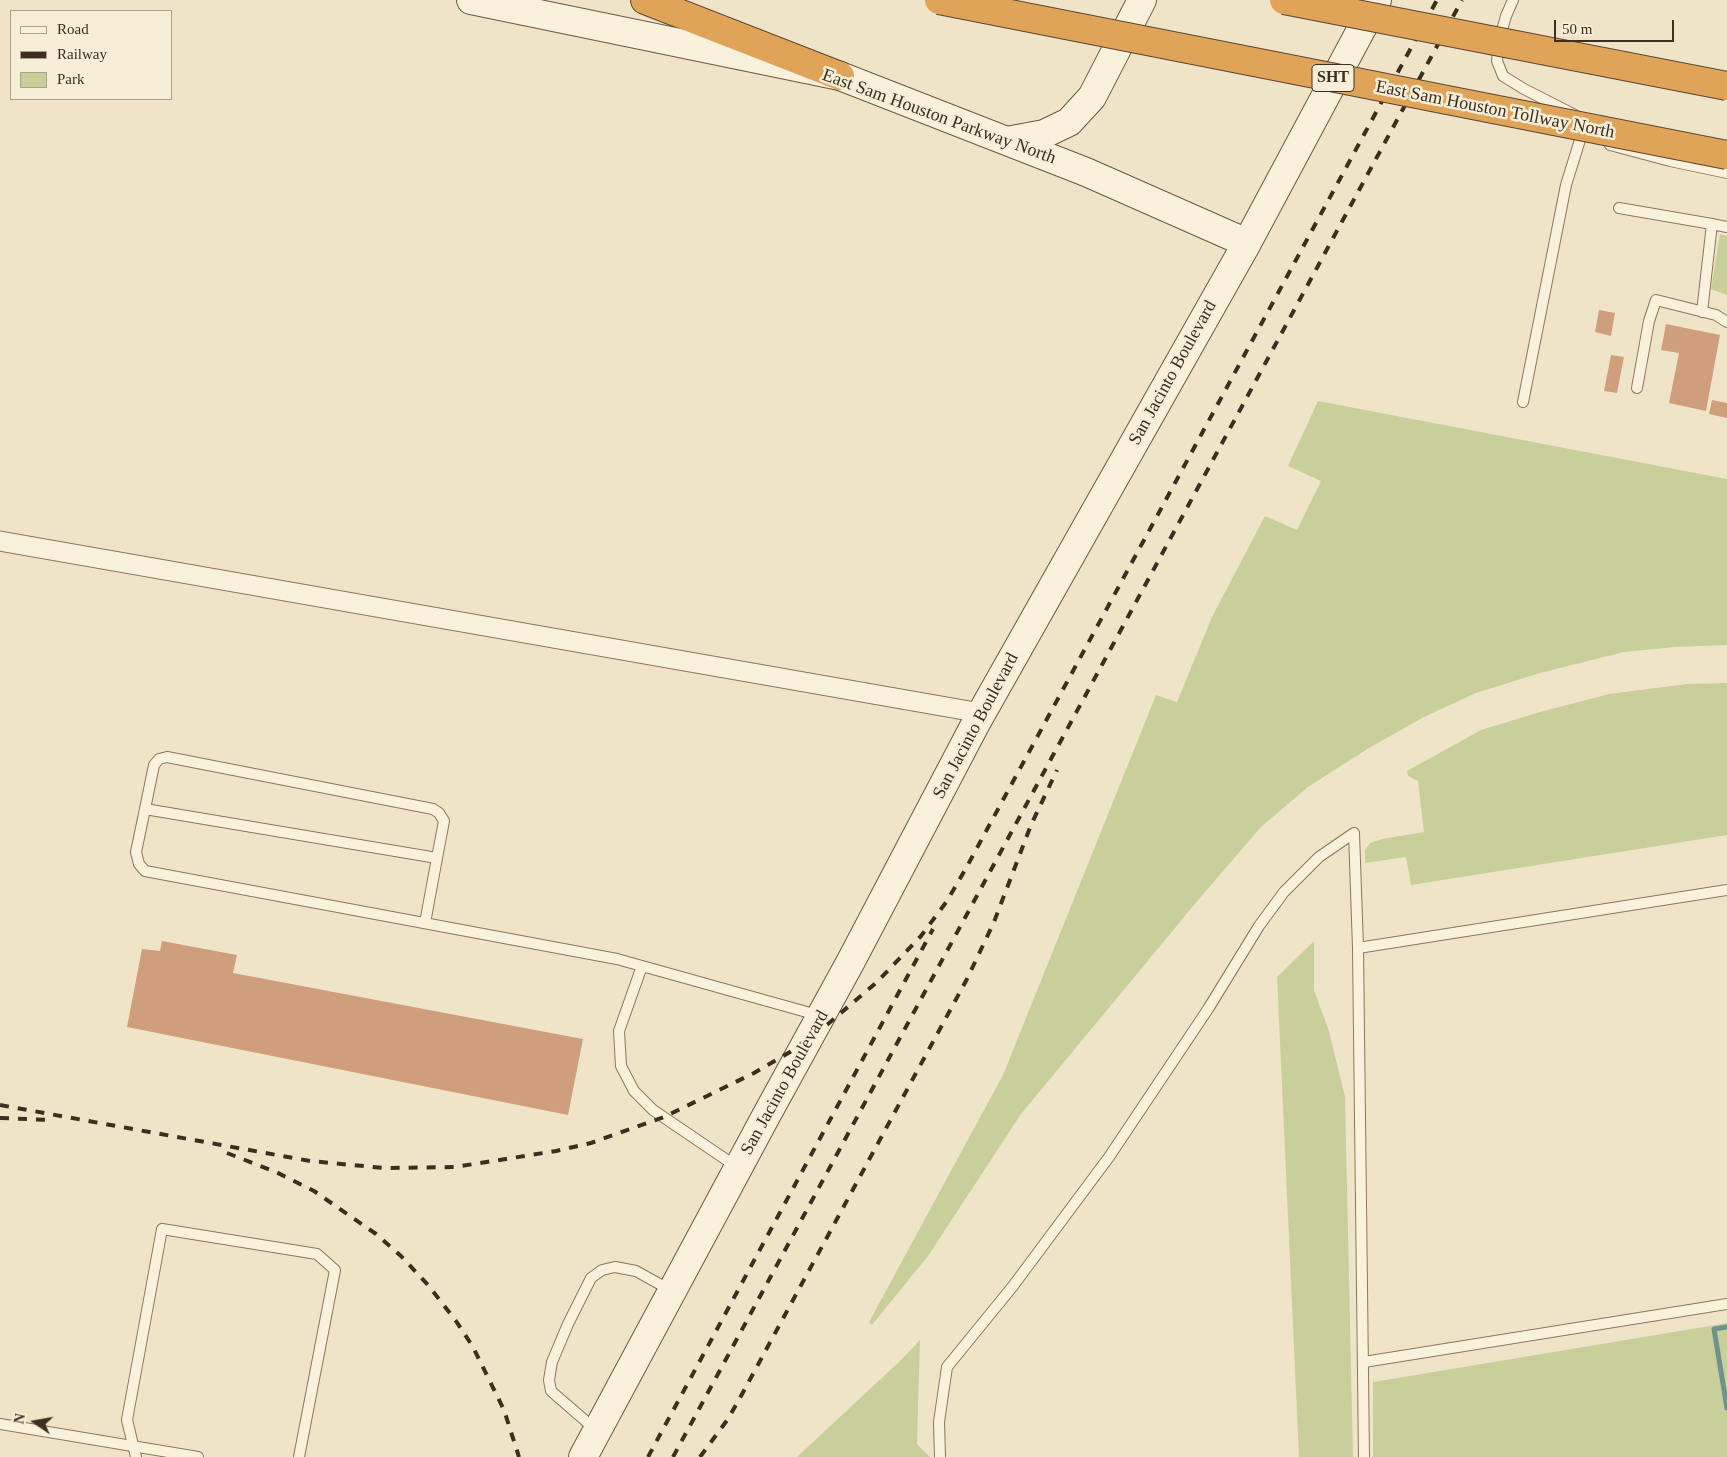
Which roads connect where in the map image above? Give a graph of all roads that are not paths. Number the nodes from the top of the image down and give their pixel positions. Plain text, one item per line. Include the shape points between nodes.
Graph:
1 (471, 0) edge
2 (645, 0) edge
3 (940, 0) edge
4 (1142, 0) edge
5 (1284, 0) edge
6 (1377, 0) edge
7 (1513, 0) edge
8 (840, 76) junction
9 (1727, 86) edge
10 (1585, 123) junction
11 (1007, 141) junction
12 (1727, 155) edge
13 (1727, 173) edge
14 (1620, 208) dead end
15 (1712, 224) junction
16 (1727, 227) edge
17 (1247, 242) junction
18 (1702, 312) junction
19 (1727, 322) edge
20 (1636, 388) dead end
21 (1523, 402) dead end
22 (0, 541) edge
23 (981, 713) junction
24 (145, 809) junction
25 (437, 858) junction
26 (1727, 890) edge
27 (425, 923) junction
28 (1358, 948) junction
29 (642, 966) junction
30 (822, 1016) junction
31 (738, 1167) junction
32 (672, 1290) junction
33 (1727, 1304) edge
34 (1364, 1362) junction
35 (0, 1424) edge
36 (596, 1431) junction
37 (133, 1446) junction
38 (136, 1457) edge
39 (198, 1457) edge
40 (300, 1457) edge
41 (583, 1457) edge
42 (940, 1457) edge
43 (1364, 1457) edge

1 - 8 main road, East Sam Houston Parkway North
2 - 8 highway
3 - 12 highway, East Sam Houston Tollway North / SHT, bridge
4 - 11 main road via 1092,97 1069,122 1044,134
5 - 9 highway, bridge
6 - 17 main road, San Jacinto Boulevard
7 - 10 lane via 1504,24 1497,61 1503,76
8 - 11 main road, East Sam Houston Parkway North
10 - 13 lane via 1604,144
10 - 21 lane via 1566,184
11 - 17 main road, East Sam Houston Parkway North
14 - 15 lane
15 - 16 lane
15 - 18 lane
17 - 23 main road, San Jacinto Boulevard
18 - 19 lane
18 - 20 lane via 1656,300
22 - 23 street
23 - 30 main road, San Jacinto Boulevard
24 - 25 lane
24 - 25 lane via 154,765 167,757 433,809 444,821
24 - 27 lane via 136,852 145,871
25 - 27 lane
26 - 28 lane
27 - 29 lane
28 - 34 lane
28 - 42 lane via 1354,833 1319,857 1284,892 1109,1157 1013,1286 947,1367 938,1422
29 - 30 lane
29 - 31 lane via 619,1031 621,1066 634,1090 652,1110
30 - 31 main road, San Jacinto Boulevard
31 - 32 main road, San Jacinto Boulevard
32 - 36 main road, San Jacinto Boulevard
32 - 36 lane via 636,1271 615,1267 602,1270 591,1278 552,1362 549,1380 551,1390
33 - 34 lane
34 - 43 lane
35 - 37 lane
36 - 41 main road, San Jacinto Boulevard
37 - 38 lane
37 - 39 lane
37 - 40 lane via 127,1420 162,1229 317,1254 335,1270

